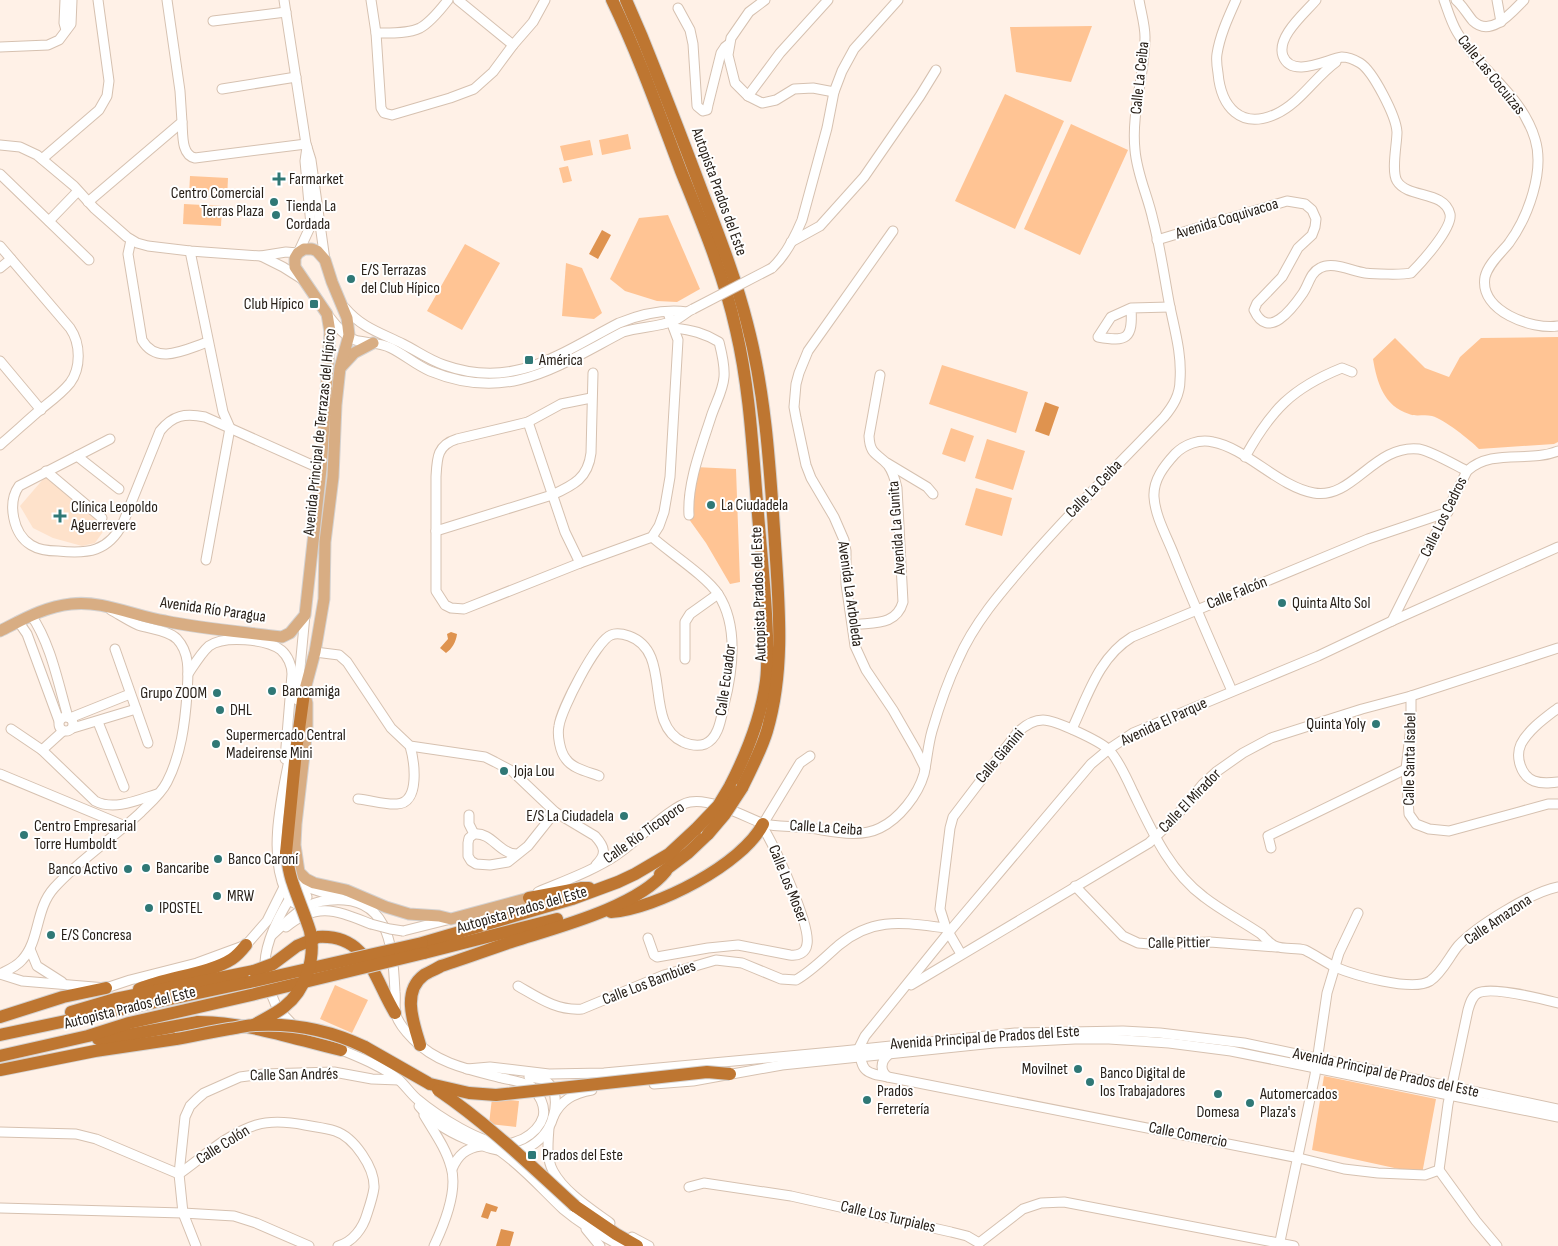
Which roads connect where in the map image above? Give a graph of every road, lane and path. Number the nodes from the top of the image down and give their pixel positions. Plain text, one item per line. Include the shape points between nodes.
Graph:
1 (65, 0) edge
2 (72, 0) edge
3 (98, 0) edge
4 (167, 0) edge
5 (284, 0) edge
6 (371, 0) edge
7 (448, 0) edge
8 (458, 0) edge
9 (545, 0) edge
10 (612, 0) edge
11 (626, 0) edge
12 (828, 0) edge
13 (898, 0) edge
14 (1140, 0) edge
15 (1236, 0) edge
16 (1316, 0) edge
17 (1444, 0) edge
18 (1456, 0) edge
19 (1497, 0) edge
20 (1524, 0) edge
21 (762, 1) edge
22 (678, 8) dead end
23 (286, 12) junction
24 (213, 21) dead end
25 (1502, 22) junction
26 (66, 30) junction
27 (376, 33) junction
28 (729, 44) junction
29 (513, 45) junction
30 (0, 47) edge
31 (1343, 57) junction
32 (936, 70) dead end
33 (296, 77) junction
34 (222, 89) dead end
35 (834, 92) junction
36 (748, 96) junction
37 (182, 122) junction
38 (0, 144) edge
39 (306, 145) junction
40 (42, 159) junction
41 (0, 174) edge
42 (78, 191) junction
43 (88, 202) junction
44 (49, 221) junction
45 (893, 231) dead end
46 (130, 240) junction
47 (1157, 240) junction
48 (791, 242) junction
49 (0, 246) edge
50 (190, 251) junction
51 (298, 253) junction
52 (261, 256) junction
53 (11, 258) junction
54 (89, 260) dead end
55 (325, 260) junction
56 (0, 268) edge
57 (302, 279) junction
58 (340, 300) junction
59 (1170, 307) junction
60 (1131, 308) dead end
61 (690, 310) junction
62 (668, 313) junction
63 (327, 314) junction
64 (673, 325) junction
65 (1558, 326) edge
66 (349, 336) junction
67 (208, 342) junction
68 (373, 343) junction
69 (0, 361) edge
70 (340, 368) junction
71 (1352, 372) dead end
72 (593, 373) dead end
73 (880, 375) dead end
74 (591, 398) junction
75 (41, 410) junction
76 (528, 422) junction
77 (230, 428) junction
78 (110, 438) dead end
79 (0, 445) edge
80 (1558, 451) edge
81 (77, 456) junction
82 (1246, 457) junction
83 (885, 462) junction
84 (321, 469) junction
85 (46, 471) junction
86 (1467, 471) junction
87 (912, 478) junction
88 (897, 488) junction
89 (119, 489) dead end
90 (933, 494) dead end
91 (552, 495) junction
92 (1448, 512) junction
93 (689, 515) dead end
94 (102, 518) dead end
95 (436, 531) junction
96 (652, 537) junction
97 (1558, 547) edge
98 (206, 560) dead end
99 (580, 563) junction
100 (718, 594) junction
101 (107, 608) junction
102 (1196, 610) junction
103 (31, 615) junction
104 (305, 615) junction
105 (18, 621) junction
106 (1392, 621) junction
107 (853, 625) junction
108 (0, 631) edge
109 (1558, 648) edge
110 (115, 649) dead end
111 (315, 652) junction
112 (50, 658) junction
113 (685, 659) dead end
114 (38, 663) junction
115 (188, 674) junction
116 (1232, 691) junction
117 (304, 693) joint
118 (130, 694) junction
119 (1411, 696) junction
120 (106, 704) junction
121 (1558, 708) edge
122 (136, 710) junction
123 (69, 717) junction
124 (111, 718) junction
125 (59, 721) junction
126 (98, 722) junction
127 (72, 728) junction
128 (11, 729) dead end
129 (1072, 729) junction
130 (62, 731) junction
131 (148, 742) dead end
132 (410, 746) junction
133 (1109, 749) junction
134 (42, 750) junction
135 (810, 756) dead end
136 (925, 768) junction
137 (1406, 768) junction
138 (0, 774) edge
139 (600, 776) dead end
140 (285, 780) junction
141 (1558, 782) edge
142 (124, 787) dead end
143 (736, 787) junction
144 (160, 793) junction
145 (358, 799) dead end
146 (1558, 804) edge
147 (555, 812) junction
148 (469, 814) dead end
149 (762, 825) junction
150 (125, 826) junction
151 (474, 834) junction
152 (1156, 837) junction
153 (1271, 848) dead end
154 (517, 854) junction
155 (292, 855) junction
156 (594, 867) junction
157 (666, 871) junction
158 (304, 886) junction
159 (1075, 886) junction
160 (284, 887) junction
161 (1558, 887) edge
162 (599, 889) junction
163 (290, 898) junction
164 (529, 898) junction
165 (344, 900) junction
166 (589, 911) junction
167 (602, 912) junction
168 (1358, 913) dead end
169 (451, 919) junction
170 (947, 930) junction
171 (272, 934) junction
172 (648, 938) dead end
173 (246, 945) junction
174 (1276, 947) junction
175 (30, 949) junction
176 (961, 954) junction
177 (265, 955) junction
178 (1336, 967) junction
179 (0, 974) edge
180 (252, 976) junction
181 (67, 984) junction
182 (518, 986) dead end
183 (108, 987) junction
184 (904, 989) junction
185 (115, 999) junction
186 (1558, 1003) edge
187 (395, 1013) junction
188 (0, 1017) edge
189 (61, 1022) junction
190 (254, 1024) junction
191 (0, 1035) edge
192 (88, 1036) junction
193 (420, 1045) junction
194 (341, 1050) junction
195 (859, 1053) junction
196 (888, 1055) junction
197 (0, 1056) edge
198 (1317, 1063) junction
199 (467, 1069) junction
200 (0, 1070) edge
201 (730, 1074) junction
202 (888, 1077) junction
203 (399, 1080) junction
204 (430, 1084) junction
205 (1451, 1090) junction
206 (411, 1094) junction
207 (420, 1108) junction
208 (1558, 1108) edge
209 (553, 1117) junction
210 (1558, 1117) edge
211 (549, 1128) junction
212 (0, 1132) edge
213 (483, 1146) junction
214 (498, 1150) junction
215 (1299, 1158) junction
216 (452, 1169) junction
217 (1439, 1170) junction
218 (179, 1174) junction
219 (689, 1187) dead end
220 (0, 1208) edge
221 (184, 1213) junction
222 (581, 1223) junction
223 (980, 1244) edge
224 (1279, 1245) edge
225 (196, 1246) edge
226 (309, 1246) edge
227 (338, 1246) edge
228 (434, 1246) edge
229 (600, 1246) edge
230 (622, 1246) edge
231 (637, 1246) edge
232 (649, 1246) edge
233 (1294, 1246) edge
234 (1497, 1246) edge

1 - 26 street
2 - 26 street via 71,24
3 - 40 street via 109,81 108,96 99,110
4 - 37 street
5 - 23 street
6 - 27 street
7 - 27 street via 419,28
8 - 29 street
9 - 29 street
10 - 143 highway, Autopista Prados del Este via 651,90 712,249 725,287 745,373 768,664 755,726
11 - 143 highway, Autopista Prados del Este via 729,263 748,324 758,372 772,507 780,637 778,674 762,746
12 - 36 street via 780,53
13 - 35 street via 854,49
14 - 47 street, Calle La Ceiba via 1145,37 1134,137 1138,169
15 - 31 street via 1216,56 1221,90 1236,114 1253,120 1278,113
16 - 31 street via 1287,35 1281,48 1283,56 1290,64 1306,67
17 - 65 street, Calle Las Cocuizas via 1457,32 1520,108 1535,140 1536,177 1526,213 1490,266 1485,286 1499,309 1510,316 1532,324
18 - 25 street via 1472,19 1484,27
19 - 25 street
20 - 25 street
21 - 28 street via 749,12
22 - 28 street via 690,30 697,106 703,111 708,105 721,53
23 - 24 street
23 - 33 street
26 - 30 street via 59,40 48,45
27 - 29 street via 381,108 384,113 392,114 474,89 493,72
28 - 36 street via 728,55 735,83
31 - 47 street, Avenida Coquivacoa via 1365,66 1391,114 1397,130 1397,182 1438,200 1450,213 1445,232 1410,273 1321,267 1314,272 1304,292 1282,318 1264,323 1254,310 1257,303 1282,278 1298,248 1312,235 1315,227 1316,219 1305,204 1286,201
32 - 48 street via 864,177 820,226
33 - 34 street
33 - 39 street
35 - 36 street via 794,89 776,100 762,103
35 - 48 street via 806,206
37 - 39 street via 186,152 195,158
37 - 43 street
38 - 40 street via 20,147
39 - 51 street via 311,225
39 - 55 street
40 - 42 street
41 - 44 street
42 - 43 street
42 - 44 street
43 - 46 street
44 - 54 street
45 - 107 street, Avenida La Arboleda via 808,351 794,395 806,466 844,540 846,584
46 - 50 street via 148,246
46 - 67 street via 128,254 142,340 146,346 162,355
47 - 59 street, Calle La Ceiba
48 - 61 street, bridge via 772,268
49 - 53 street
50 - 52 street
50 - 67 street
51 - 52 street
51 - 55 main road via 312,249
51 - 57 main road, Avenida Principal de Terrazas del Hípico via 295,267
52 - 57 street
53 - 56 street
53 - 75 street via 70,328 78,349 77,366 70,383
55 - 58 main road, Avenida Principal de Terrazas del Hípico
57 - 63 main road, Avenida Principal de Terrazas del Hípico
58 - 62 street via 362,324 427,358 454,369 485,374 531,368 619,323 644,315
58 - 66 main road, Avenida Principal de Terrazas del Hípico
59 - 60 street
59 - 136 street, Calle La Ceiba via 1180,359 1176,402 1059,525 1008,584 970,636 940,705
61 - 62 street
61 - 64 street
62 - 64 street
63 - 66 street via 340,331
63 - 84 main road, Avenida Principal de Terrazas del Hípico via 330,352
64 - 68 street via 623,332 536,376 495,384 442,376 392,348
64 - 93 street via 706,334 719,342 723,359 722,388 690,488
64 - 96 street via 678,340 668,496 659,526
66 - 68 street
66 - 70 main road, Avenida Principal de Terrazas del Hípico
67 - 77 street via 223,412
68 - 70 main road via 354,353
69 - 75 street
70 - 111 main road, Avenida Principal de Terrazas del Hípico via 325,542 324,599
71 - 82 street via 1342,368 1318,377 1298,390 1270,418
72 - 74 street
73 - 83 street, Avenida La Gunita via 869,436 874,453
74 - 76 street via 561,404
74 - 91 street via 590,463 579,480
75 - 79 street
76 - 91 street
76 - 95 street via 449,441 443,447 437,462
77 - 84 street
77 - 85 street via 205,417 188,414 165,425 118,533 102,547 89,552 46,550 30,545 23,538 12,507 15,492 19,486
77 - 98 street
78 - 81 street
80 - 86 street, Calle Los Cedros via 1536,456 1491,458
81 - 85 street
81 - 89 street
82 - 86 street via 1289,483 1314,493 1340,489 1379,460 1406,449 1421,449
82 - 102 street via 1214,442 1198,441 1177,451 1160,472 1155,485 1154,498 1161,524
83 - 87 street
83 - 88 street, Avenida La Gunita
84 - 104 main road, Avenida Principal de Terrazas del Hípico
85 - 94 street
86 - 92 street, Calle Los Cedros
87 - 88 street
87 - 90 street
88 - 107 street, Avenida La Gunita via 900,609 891,620
91 - 95 street
91 - 99 street via 564,532
92 - 102 street, Calle Falcón via 1368,539
92 - 106 street, Calle Los Cedros
95 - 99 street via 436,591 451,608 464,609
96 - 99 street
96 - 100 street, Calle Ecuador
97 - 106 street, Avenida El Parque
100 - 113 street via 690,614 686,622
100 - 139 street, Calle Ecuador via 732,634 732,655 726,697 715,734 704,744 697,745 676,738 663,717 646,649 636,639 622,634 611,635 595,650 558,726 560,745 566,759 575,767
101 - 103 main road, Avenida Río Paragua via 72,604
101 - 104 main road, Avenida Río Paragua via 164,621 282,637 290,634
101 - 115 street, Avenida Río Paragua via 139,625 176,638 187,657
102 - 116 street
102 - 129 street, Calle Falcón via 1132,637 1116,648 1099,671
103 - 105 main road, Avenida Río Paragua
103 - 112 street
104 - 140 street, Avenida Principal de Terrazas del Hípico via 293,738
105 - 108 main road, Avenida Río Paragua
105 - 114 street via 27,634
106 - 116 street, Avenida El Parque
107 - 136 street, Avenida La Arboleda via 856,646 864,665
109 - 119 street, Calle El Mirador
110 - 118 street
111 - 117 main road, Avenida Principal de Terrazas del Hípico
111 - 132 street via 339,656 347,662 391,728
112 - 114 street
112 - 123 street
114 - 125 street
115 - 140 street via 209,646 225,640 266,643 283,652 292,667
115 - 144 street via 180,746 167,783
116 - 133 street, Avenida El Parque via 1133,733
117 - 155 highway via 296,751
118 - 120 street
118 - 122 street
119 - 137 street, Calle Santa Isabel
119 - 152 street, Calle El Mirador via 1256,745 1216,772
120 - 123 street
120 - 124 street
121 - 141 street via 1527,736 1519,754 1522,769 1529,778 1541,783
122 - 124 street
122 - 131 street
123 - 125 street
123 - 127 street via 74,724
124 - 126 street
125 - 130 street
126 - 127 street
126 - 142 street
127 - 130 street
128 - 134 street
129 - 133 street, Calle Gianini
129 - 170 street, Calle Gianini via 1044,720 1025,726 953,817 940,901
130 - 134 street
132 - 145 street via 414,780 408,798 398,804
132 - 147 street via 495,762 512,771
133 - 152 street
133 - 170 street, Avenida El Parque via 1091,764
134 - 144 street via 101,804 131,802
135 - 149 street via 800,763
136 - 149 street, Calle La Ceiba via 908,804 891,821 870,832
137 - 146 street, Calle Santa Isabel via 1409,814 1416,824 1429,829 1449,831
137 - 153 street via 1268,836
138 - 150 street
140 - 160 street, Avenida Principal de Terrazas del Hípico via 277,855
143 - 157 highway, Autopista Prados del Este, bridge via 725,814 708,834
143 - 162 highway, Autopista Prados del Este, bridge via 669,854 635,874
144 - 150 street
147 - 154 street via 528,846
147 - 156 street via 602,844 602,858
148 - 151 street
149 - 156 street, Calle Río Ticoporo via 747,816 704,802 690,802 669,814 617,855
149 - 167 highway via 752,841 703,878 645,905
149 - 172 street, Calle Los Moser via 802,915 808,938 803,952 797,956 738,945 657,957
150 - 175 street via 52,890 42,909
151 - 154 street via 484,835 505,851
151 - 154 street via 469,838 468,856 476,864 500,864
152 - 159 street, Calle El Mirador
152 - 174 street via 1173,865 1193,888
155 - 158 street
155 - 169 main road via 300,872 314,884 346,890 410,914
155 - 190 highway, bridge via 292,881 310,931 310,966 291,1002
156 - 164 street, Calle Río Ticoporo
157 - 166 highway, Autopista Prados del Este
157 - 167 highway via 641,892
158 - 163 street via 307,897 302,903 295,904
158 - 165 street
159 - 174 street, Calle Pittier via 1123,936 1138,943 1210,942
159 - 176 street, Calle El Mirador
160 - 163 street, Avenida Principal de Terrazas del Hípico
160 - 173 street via 267,921
161 - 178 street, Calle Amazona via 1521,902 1468,936 1436,975 1424,984 1375,980
162 - 164 highway via 582,888
162 - 180 highway, Autopista Prados del Este, bridge via 422,943
163 - 171 street
164 - 169 main road
165 - 171 street via 330,900 298,910
165 - 187 street via 365,906 388,933 394,972
166 - 167 highway
166 - 192 highway, Autopista Prados del Este, bridge via 129,1023
167 - 193 highway via 441,966 423,976 414,988 411,1003
168 - 178 street via 1339,953
169 - 177 street, bridge via 402,930 324,910 291,923 277,936
170 - 176 street, Calle Gianini
170 - 182 street, Calle Los Bambúes via 904,922 864,929 841,943 796,980 742,963 716,960 664,975 582,1010 558,1008
170 - 184 street, Avenida El Parque
171 - 177 street
173 - 183 street via 197,963
173 - 185 highway via 232,959 221,964 156,982
174 - 178 street via 1306,951
175 - 179 street via 18,964
175 - 181 street via 37,966
176 - 184 street, Calle El Mirador
177 - 194 street via 264,971 277,1008 305,1035
178 - 198 street via 1327,994
179 - 181 street via 22,981
180 - 185 highway
180 - 187 highway, bridge via 297,946 318,937 336,938 358,948
180 - 189 highway, Autopista Prados del Este
181 - 183 street
183 - 188 highway
184 - 195 street, Avenida El Parque via 871,1028
185 - 189 highway via 69,1012
186 - 205 street via 1496,991 1477,993 1468,1010
187 - 193 street via 403,1028
189 - 191 highway, Autopista Prados del Este
190 - 200 highway, bridge
190 - 204 highway, bridge via 302,1027 337,1035
192 - 194 highway via 101,1040 213,1022
192 - 197 highway, Autopista Prados del Este
193 - 199 street via 436,1056
194 - 203 street
195 - 196 street, Avenida Principal de Prados del Este
195 - 198 street, Avenida Principal de Prados del Este via 1022,1032 1123,1031 1244,1043
195 - 199 street, Avenida Principal de Prados del Este via 843,1051 604,1073 549,1074 490,1067
195 - 201 street, Avenida Principal de Prados del Este
195 - 202 street, Calle Comercio via 866,1072
196 - 198 street, Avenida Principal de Prados del Este via 1022,1041 1109,1039 1169,1043
196 - 202 street via 882,1062 882,1071
198 - 205 street, Avenida Principal de Prados del Este
198 - 215 street
199 - 206 street via 531,1086 543,1109 542,1120 534,1132 512,1143 490,1141 454,1125
199 - 209 street via 543,1080 554,1090
201 - 204 highway, bridge via 707,1072 496,1095 468,1093
201 - 209 street, Avenida Principal de Prados del Este via 693,1081 582,1091 562,1102
202 - 215 street, Calle Comercio
203 - 206 street
203 - 218 street, Calle San Andrés via 334,1072 240,1076 204,1093 190,1106 185,1116
204 - 231 highway, bridge via 513,1148 575,1206
205 - 208 street, Avenida Principal de Prados del Este
205 - 210 street, Avenida Principal de Prados del Este
205 - 217 street
206 - 207 street
207 - 213 street via 444,1128
207 - 216 street via 445,1150
209 - 211 street
211 - 214 street via 524,1149
211 - 232 street via 549,1158 552,1170 560,1180 611,1224
212 - 218 street via 76,1134 96,1139
213 - 214 street
213 - 216 street via 465,1151
214 - 222 street via 518,1163
215 - 217 street, Calle Comercio via 1378,1173 1425,1175
215 - 224 street
216 - 228 street via 451,1198
217 - 234 street
218 - 221 street, Calle San Andrés
218 - 227 street, Calle Colón via 213,1148 258,1124 297,1124 336,1131 362,1155 374,1186 365,1221 352,1239
219 - 223 street, Calle Los Turpiales via 704,1183 791,1196 967,1236
220 - 221 street
221 - 225 street, Calle San Andrés
221 - 226 street via 234,1216
222 - 229 street
222 - 230 street
223 - 224 street, Calle Los Turpiales via 1023,1209 1041,1203 1064,1202
224 - 233 street, Calle Los Turpiales

